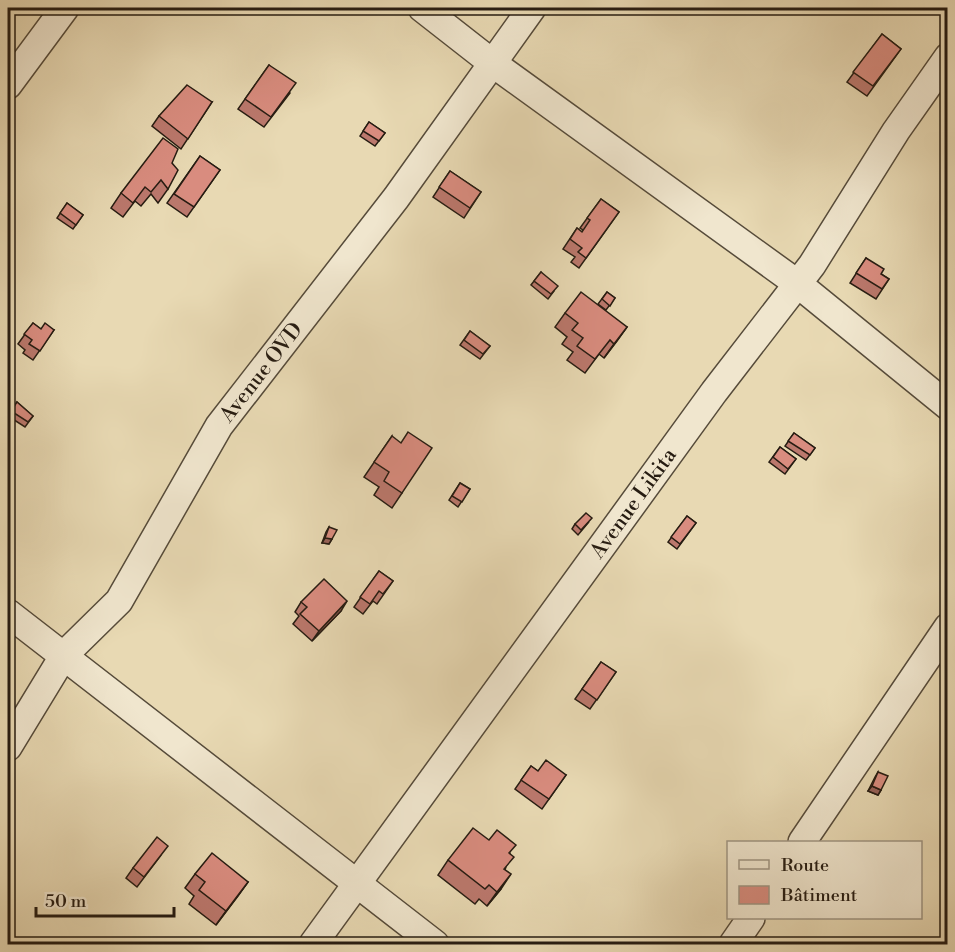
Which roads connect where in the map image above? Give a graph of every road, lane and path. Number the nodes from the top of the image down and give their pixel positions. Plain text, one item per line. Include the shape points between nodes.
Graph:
1 (64, 8) edge
2 (422, 8) edge
3 (532, 8) edge
4 (948, 57) edge
5 (491, 62) junction
6 (8, 85) edge
7 (798, 284) junction
8 (948, 406) edge
9 (8, 613) edge
10 (948, 627) edge
11 (64, 655) junction
12 (8, 747) edge
13 (803, 841) edge
14 (357, 884) junction
15 (750, 919) edge
16 (313, 945) edge
17 (435, 945) edge
18 (733, 945) edge

1 - 6 street
2 - 5 street
3 - 5 street, Avenue OVD
4 - 7 street, Avenue Likita
5 - 7 street
5 - 11 street, Avenue OVD via 396,198 219,426 119,602
7 - 8 street
7 - 14 street, Avenue Likita via 714,392
9 - 11 street
10 - 13 street
11 - 12 street, Avenue OVD
11 - 14 street
14 - 16 street, Avenue Likita
14 - 17 street
15 - 18 street

